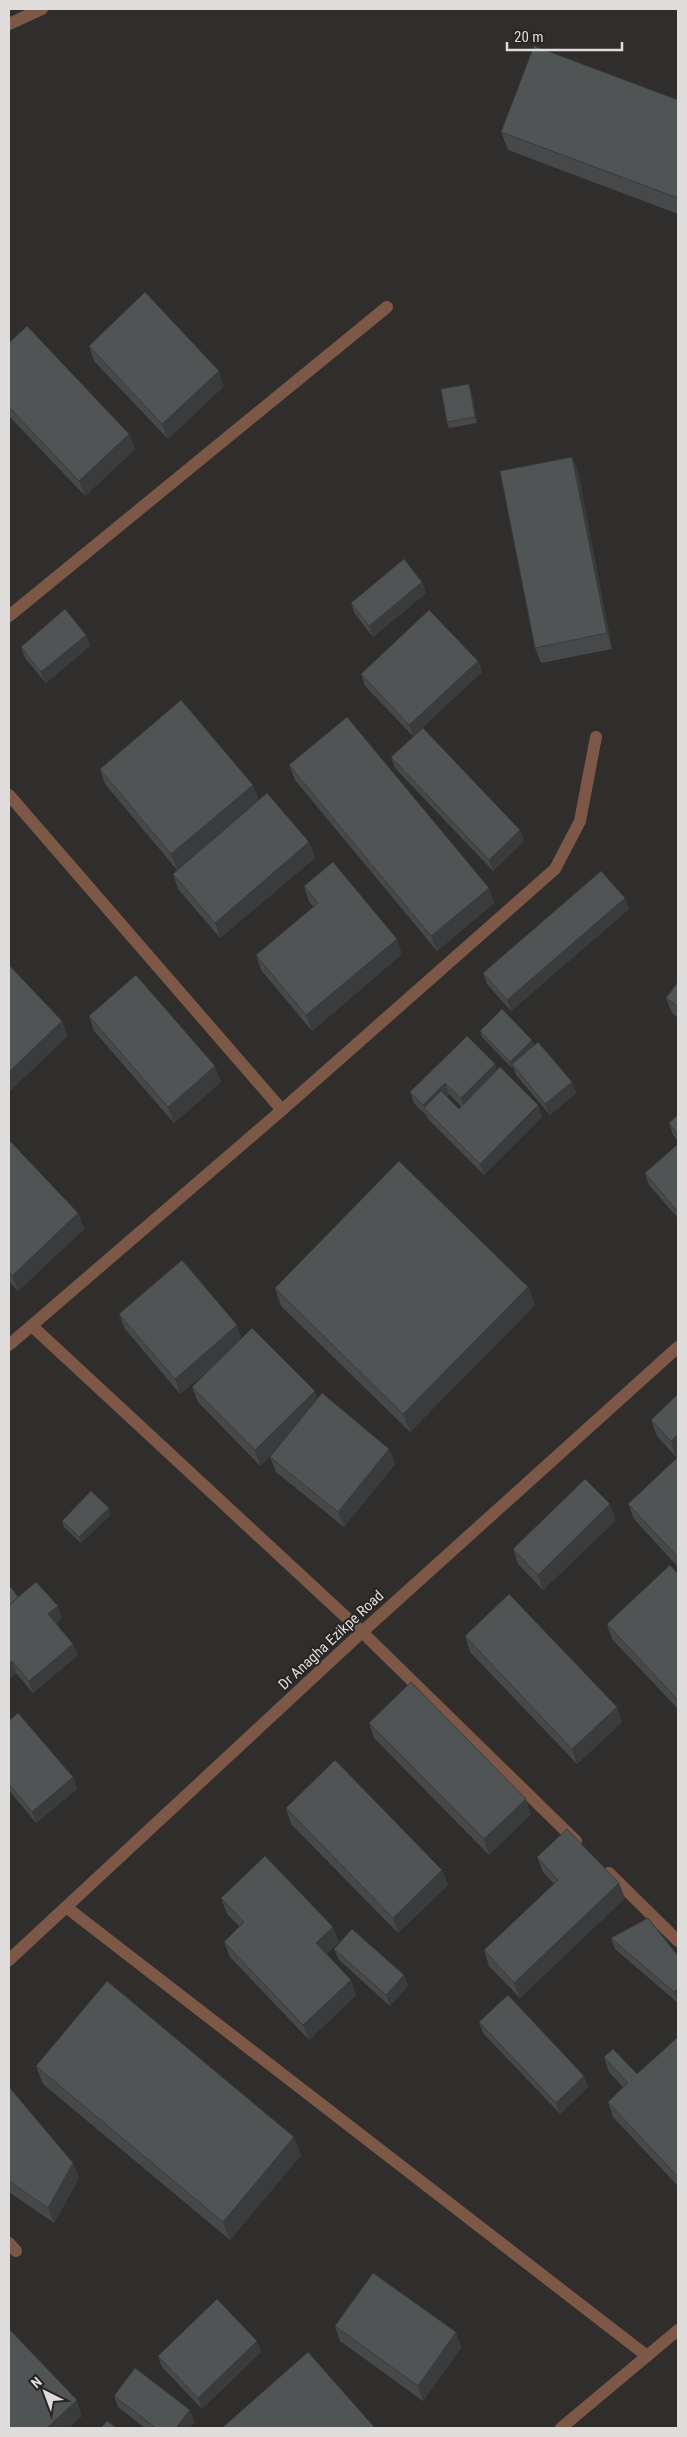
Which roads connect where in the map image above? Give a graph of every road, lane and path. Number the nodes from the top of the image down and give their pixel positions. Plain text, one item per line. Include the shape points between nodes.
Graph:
1 (42, 9) edge
2 (9, 24) edge
3 (387, 307) dead end
4 (9, 616) edge
5 (596, 737) dead end
6 (9, 795) edge
7 (282, 1110) junction
8 (32, 1326) junction
9 (9, 1345) edge
10 (678, 1347) edge
11 (362, 1632) junction
12 (587, 1852) edge
13 (601, 1866) edge
14 (66, 1907) junction
15 (678, 1941) edge
16 (9, 1960) edge
17 (678, 2330) edge
18 (647, 2356) junction
19 (561, 2428) edge

1 - 2 street
3 - 4 street
5 - 7 street via 580,820 555,869
6 - 7 street
7 - 8 street
8 - 9 street
8 - 11 street
10 - 11 street, Dr Anagha Ezikpe Road
11 - 12 street
11 - 14 street, Dr Anagha Ezikpe Road
13 - 15 street
14 - 16 street, Dr Anagha Ezikpe Road
14 - 18 street
17 - 18 street
18 - 19 street

